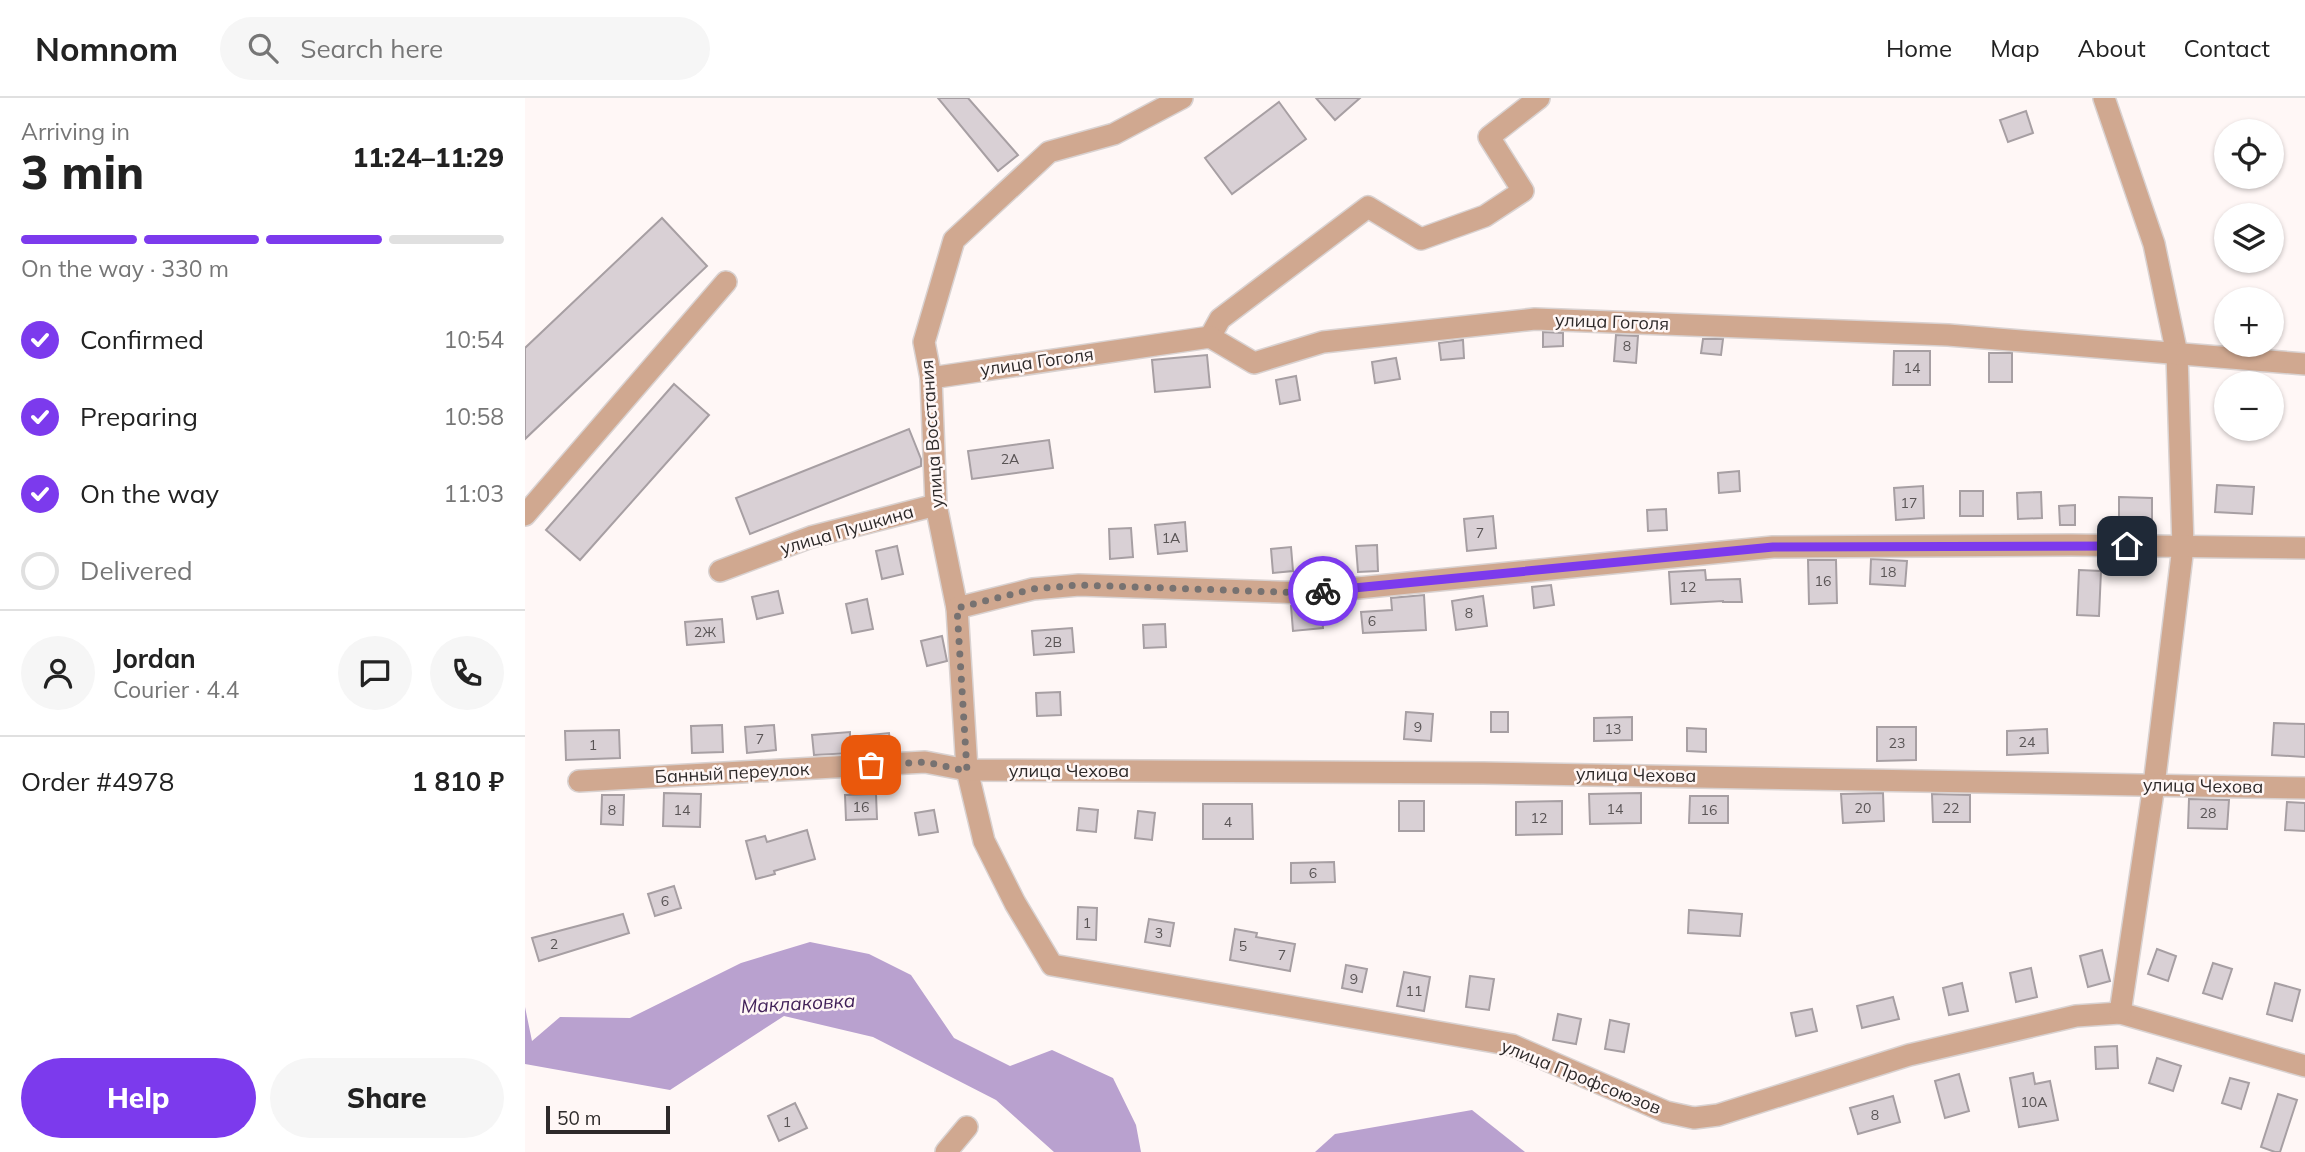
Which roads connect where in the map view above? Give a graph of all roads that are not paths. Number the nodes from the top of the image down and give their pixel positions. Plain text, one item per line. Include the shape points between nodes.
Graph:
1 (1182, 98) edge
2 (1539, 98) edge
3 (2104, 98) edge
4 (726, 282) dead end
5 (1210, 337) junction
6 (2177, 354) junction
7 (2305, 364) edge
8 (931, 378) junction
9 (936, 505) junction
10 (525, 515) edge
11 (2183, 547) junction
12 (2305, 548) edge
13 (720, 571) dead end
14 (957, 608) junction
15 (967, 771) junction
16 (579, 781) dead end
17 (2154, 785) junction
18 (2305, 788) edge
19 (1052, 965) joint
20 (2120, 1013) junction
21 (2305, 1066) edge
22 (967, 1127) dead end
23 (946, 1152) edge

1 - 8 street, улица Восстания via 1114,134 1049,152 954,240 924,342
2 - 5 street via 1489,137 1523,191 1485,216 1421,239 1368,206 1220,318
3 - 6 street via 2154,244
4 - 10 street
5 - 6 street, улица Гоголя via 1254,363 1323,342 1535,319 1948,335
5 - 8 street, улица Гоголя
6 - 7 street, улица Гоголя
6 - 11 street
8 - 9 street, улица Восстания
9 - 13 street, улица Пушкина via 811,537
9 - 14 street, улица Восстания
11 - 12 street
11 - 14 street via 1773,547 1307,593 1079,585 1033,589
11 - 17 street
14 - 15 street, улица Восстания
15 - 16 street, Банный переулок via 925,762
15 - 17 street, улица Чехова via 1483,773
15 - 19 street, улица Восстания via 984,841
17 - 18 street, улица Чехова
17 - 20 street
19 - 20 street, улица Профсоюзов via 1512,1045 1666,1112 1694,1118 1719,1115 1909,1055 2076,1016
20 - 21 street, улица Профсоюзов
22 - 23 street

